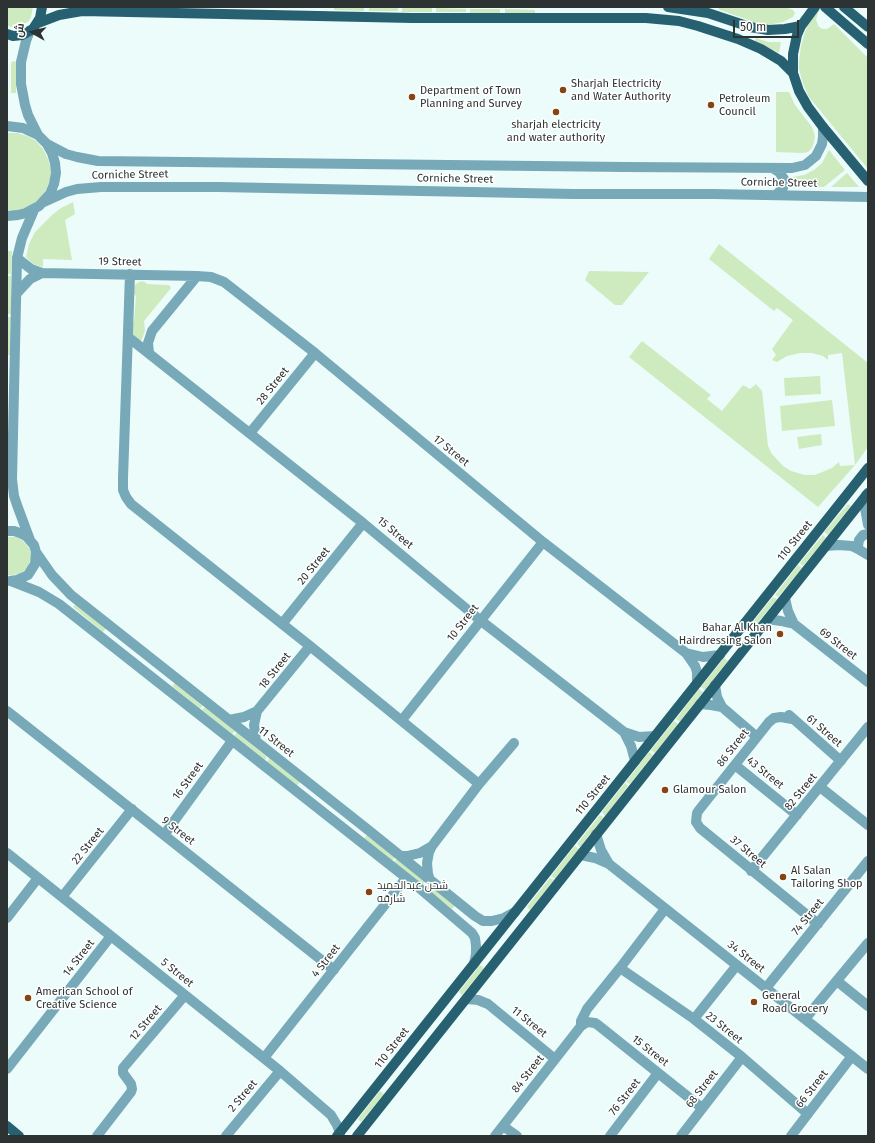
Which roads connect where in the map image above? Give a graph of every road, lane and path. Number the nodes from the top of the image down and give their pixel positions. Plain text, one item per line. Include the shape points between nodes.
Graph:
1 (42, 7) edge
2 (668, 7) edge
3 (815, 7) edge
4 (844, 7) edge
5 (828, 10) edge
6 (708, 13) junction
7 (657, 19) junction
8 (840, 20) junction
9 (38, 23) junction
10 (801, 26) junction
11 (868, 27) edge
12 (30, 31) junction
13 (7, 34) edge
14 (868, 44) edge
15 (868, 50) edge
16 (793, 73) junction
17 (7, 126) edge
18 (823, 127) junction
19 (38, 135) junction
20 (47, 144) junction
21 (774, 169) junction
22 (868, 181) edge
23 (776, 195) junction
24 (868, 197) edge
25 (44, 202) junction
26 (34, 210) junction
27 (7, 216) edge
28 (17, 258) junction
29 (42, 273) junction
30 (130, 274) junction
31 (197, 276) junction
32 (17, 292) junction
33 (128, 337) junction
34 (149, 354) junction
35 (314, 354) junction
36 (127, 364) junction
37 (250, 433) junction
38 (868, 468) edge
39 (867, 494) edge
40 (364, 523) junction
41 (868, 525) edge
42 (7, 531) edge
43 (868, 534) edge
44 (30, 540) junction
45 (543, 542) junction
46 (826, 546) junction
47 (858, 549) junction
48 (36, 552) junction
49 (868, 555) edge
50 (9, 581) edge
51 (785, 598) junction
52 (768, 619) junction
53 (480, 620) junction
54 (282, 624) junction
55 (794, 624) junction
56 (310, 646) junction
57 (118, 650) junction
58 (686, 653) junction
59 (720, 655) junction
60 (173, 675) junction
61 (868, 682) edge
62 (697, 683) junction
63 (715, 685) junction
64 (700, 704) junction
65 (722, 707) junction
66 (7, 711) edge
67 (258, 711) junction
68 (792, 718) joint
69 (229, 720) junction
70 (402, 720) junction
71 (868, 727) edge
72 (624, 732) junction
73 (655, 736) junction
74 (757, 737) junction
75 (256, 740) junction
76 (232, 741) junction
77 (514, 743) dead end
78 (841, 761) junction
79 (635, 762) junction
80 (736, 765) junction
81 (480, 784) junction
82 (820, 787) junction
83 (132, 810) junction
84 (321, 811) junction
85 (797, 815) junction
86 (868, 825) edge
87 (700, 828) joint
88 (367, 829) junction
89 (164, 834) junction
90 (596, 834) junction
91 (432, 846) junction
92 (7, 853) edge
93 (581, 855) junction
94 (401, 856) junction
95 (868, 861) edge
96 (609, 864) junction
97 (752, 871) junction
98 (38, 878) junction
99 (406, 878) junction
100 (430, 880) junction
101 (62, 897) junction
102 (665, 909) junction
103 (515, 912) junction
104 (7, 918) edge
105 (818, 924) junction
106 (111, 936) junction
107 (513, 939) junction
108 (868, 943) edge
109 (474, 964) junction
110 (737, 965) junction
111 (620, 968) junction
112 (334, 970) junction
113 (837, 981) junction
114 (479, 983) junction
115 (766, 988) junction
116 (185, 995) junction
117 (467, 999) junction
118 (488, 1004) junction
119 (868, 1006) edge
120 (438, 1010) junction
121 (694, 1019) junction
122 (805, 1019) junction
123 (581, 1026) junction
124 (852, 1056) junction
125 (742, 1057) junction
126 (264, 1058) junction
127 (555, 1059) junction
128 (416, 1062) junction
129 (868, 1069) edge
130 (7, 1070) edge
131 (280, 1071) junction
132 (658, 1073) junction
133 (702, 1108) junction
134 (331, 1114) junction
135 (808, 1114) junction
136 (352, 1117) junction
137 (7, 1126) edge
138 (503, 1126) junction
139 (339, 1134) edge
140 (19, 1136) edge
141 (98, 1136) edge
142 (226, 1136) edge
143 (357, 1136) edge
144 (495, 1136) edge
145 (516, 1136) edge
146 (610, 1136) edge
147 (680, 1136) edge
148 (791, 1136) edge

1 - 9 main road
2 - 6 main road
3 - 10 main road
4 - 11 main road
5 - 8 main road
6 - 7 main road via 710,19 706,23 673,16
6 - 10 main road via 750,27 768,30 785,30
7 - 9 main road via 405,18 82,11 59,15
7 - 16 main road via 690,23 738,39 768,52
8 - 14 main road
8 - 15 main road via 847,31
9 - 12 main road
10 - 16 main road via 794,44
12 - 13 main road via 17,36
12 - 19 street via 21,62 21,84 30,120
16 - 18 main road via 803,99
17 - 19 street via 31,130
18 - 21 street, Corniche Street via 822,144 811,161 798,167
18 - 22 main road
19 - 20 street
20 - 21 street, Corniche Street via 76,157 98,160
20 - 25 street via 55,163 56,174 50,194
21 - 23 street via 784,180 783,188
23 - 24 street, Corniche Street
23 - 25 street, Corniche Street via 101,186 66,192
25 - 26 street
26 - 27 street via 18,216
26 - 28 street
28 - 29 street, 19 Street via 31,269
28 - 32 street
29 - 30 street, 19 Street
29 - 32 street via 30,279
30 - 31 street, 19 Street
30 - 33 street
31 - 34 street via 152,331 148,343
31 - 35 street, 17 Street via 211,277 224,282
32 - 44 street via 12,479 14,496
33 - 34 street, 15 Street
33 - 36 street
34 - 36 street via 136,354
34 - 37 street, 15 Street
35 - 37 street, 28 Street
35 - 45 street, 17 Street
36 - 54 street via 123,478 126,497 131,504
37 - 40 street, 15 Street
38 - 59 main road, 110 Street
39 - 41 street via 865,508
39 - 46 main road
40 - 53 street, 15 Street
40 - 54 street, 20 Street
42 - 44 street via 20,533
43 - 47 street via 860,537
44 - 48 street, 11 Street
45 - 53 street, 10 Street
45 - 58 street, 17 Street
46 - 47 street via 846,545
46 - 51 main road
47 - 49 street
48 - 50 street via 35,564 28,575
48 - 60 street, 11 Street via 64,589
50 - 57 street via 53,600
51 - 52 main road
51 - 55 street
52 - 55 street, 69 Street
52 - 63 main road
53 - 70 street, 10 Street
53 - 72 street, 15 Street
54 - 56 street
55 - 61 street, 69 Street
56 - 67 street, 18 Street
56 - 70 street
57 - 60 street via 123,646 127,647 162,673
57 - 76 street
58 - 59 street, 17 Street via 703,657
58 - 62 street, 17 Street via 695,666
59 - 62 main road, 110 Street
60 - 69 street, 11 Street
62 - 73 main road, 110 Street
63 - 64 main road
63 - 65 street
64 - 65 street
64 - 90 main road
65 - 74 street
66 - 83 street, 9 Street
67 - 69 street
67 - 75 street, 18 Street via 254,726
68 - 74 street, 86 Street via 774,718
68 - 78 street, 61 Street
69 - 75 street, 11 Street
70 - 81 street
71 - 78 street, 82 Street
72 - 73 street, 15 Street via 639,737
72 - 79 street, 15 Street via 632,746
73 - 79 main road, 110 Street
74 - 80 street, 86 Street
75 - 88 street, 11 Street
76 - 84 street
76 - 89 street, 16 Street
77 - 81 street
78 - 82 street, 82 Street
79 - 103 main road, 110 Street
80 - 85 street, 43 Street
80 - 87 street, 86 Street via 697,813 696,822
81 - 91 street
82 - 85 street, 82 Street
82 - 86 street
83 - 89 street, 9 Street
83 - 101 street, 22 Street
84 - 88 street via 331,812 354,828
84 - 99 street
85 - 97 street, 82 Street
87 - 97 street, 37 Street
88 - 94 street, 11 Street
89 - 112 street, 9 Street
90 - 93 main road
90 - 96 street, 34 Street
91 - 94 street via 420,853
91 - 100 street via 427,863
92 - 98 street, 5 Street
93 - 96 street, 34 Street
93 - 107 main road
94 - 100 street, 11 Street
95 - 105 street, 74 Street
96 - 102 street, 34 Street
97 - 105 street, 37 Street
98 - 101 street, 5 Street
98 - 104 street
99 - 109 street via 472,933 476,946
99 - 112 street, 4 Street
100 - 103 street, 11 Street via 483,921 498,920
101 - 106 street, 5 Street
102 - 110 street, 34 Street
102 - 111 street, 84 Street
103 - 107 main road via 522,916 513,930
103 - 109 main road, 110 Street
105 - 115 street, 74 Street
106 - 116 street, 5 Street
106 - 130 street, 14 Street
107 - 114 main road
108 - 113 street
109 - 120 main road, 110 Street
110 - 115 street, 34 Street
110 - 121 street
111 - 121 street, 23 Street
111 - 123 street, 84 Street via 587,1009
112 - 126 street, 4 Street
113 - 119 street
113 - 122 street
114 - 117 main road
114 - 118 street, 11 Street
115 - 122 street, 34 Street
116 - 126 street, 5 Street
116 - 141 street, 12 Street via 123,1068 122,1073 132,1086 131,1092
117 - 118 street, 11 Street
117 - 128 main road
118 - 127 street, 11 Street
120 - 128 main road via 434,1025 413,1052
120 - 136 main road, 110 Street
121 - 125 street, 23 Street
122 - 124 street, 34 Street
123 - 127 street, 84 Street
123 - 132 street, 15 Street via 587,1022 595,1023
124 - 129 street, 34 Street
124 - 135 street, 66 Street
125 - 133 street, 68 Street
125 - 135 street, 23 Street
126 - 131 street, 5 Street
127 - 138 street, 84 Street
128 - 143 main road
131 - 134 street, 5 Street
131 - 142 street, 2 Street
132 - 133 street, 15 Street
132 - 146 street, 76 Street
133 - 147 street, 68 Street
134 - 136 street
134 - 139 street, 5 Street
135 - 148 street, 66 Street
136 - 139 main road, 110 Street
137 - 140 main road
138 - 144 street, 84 Street
138 - 145 street

